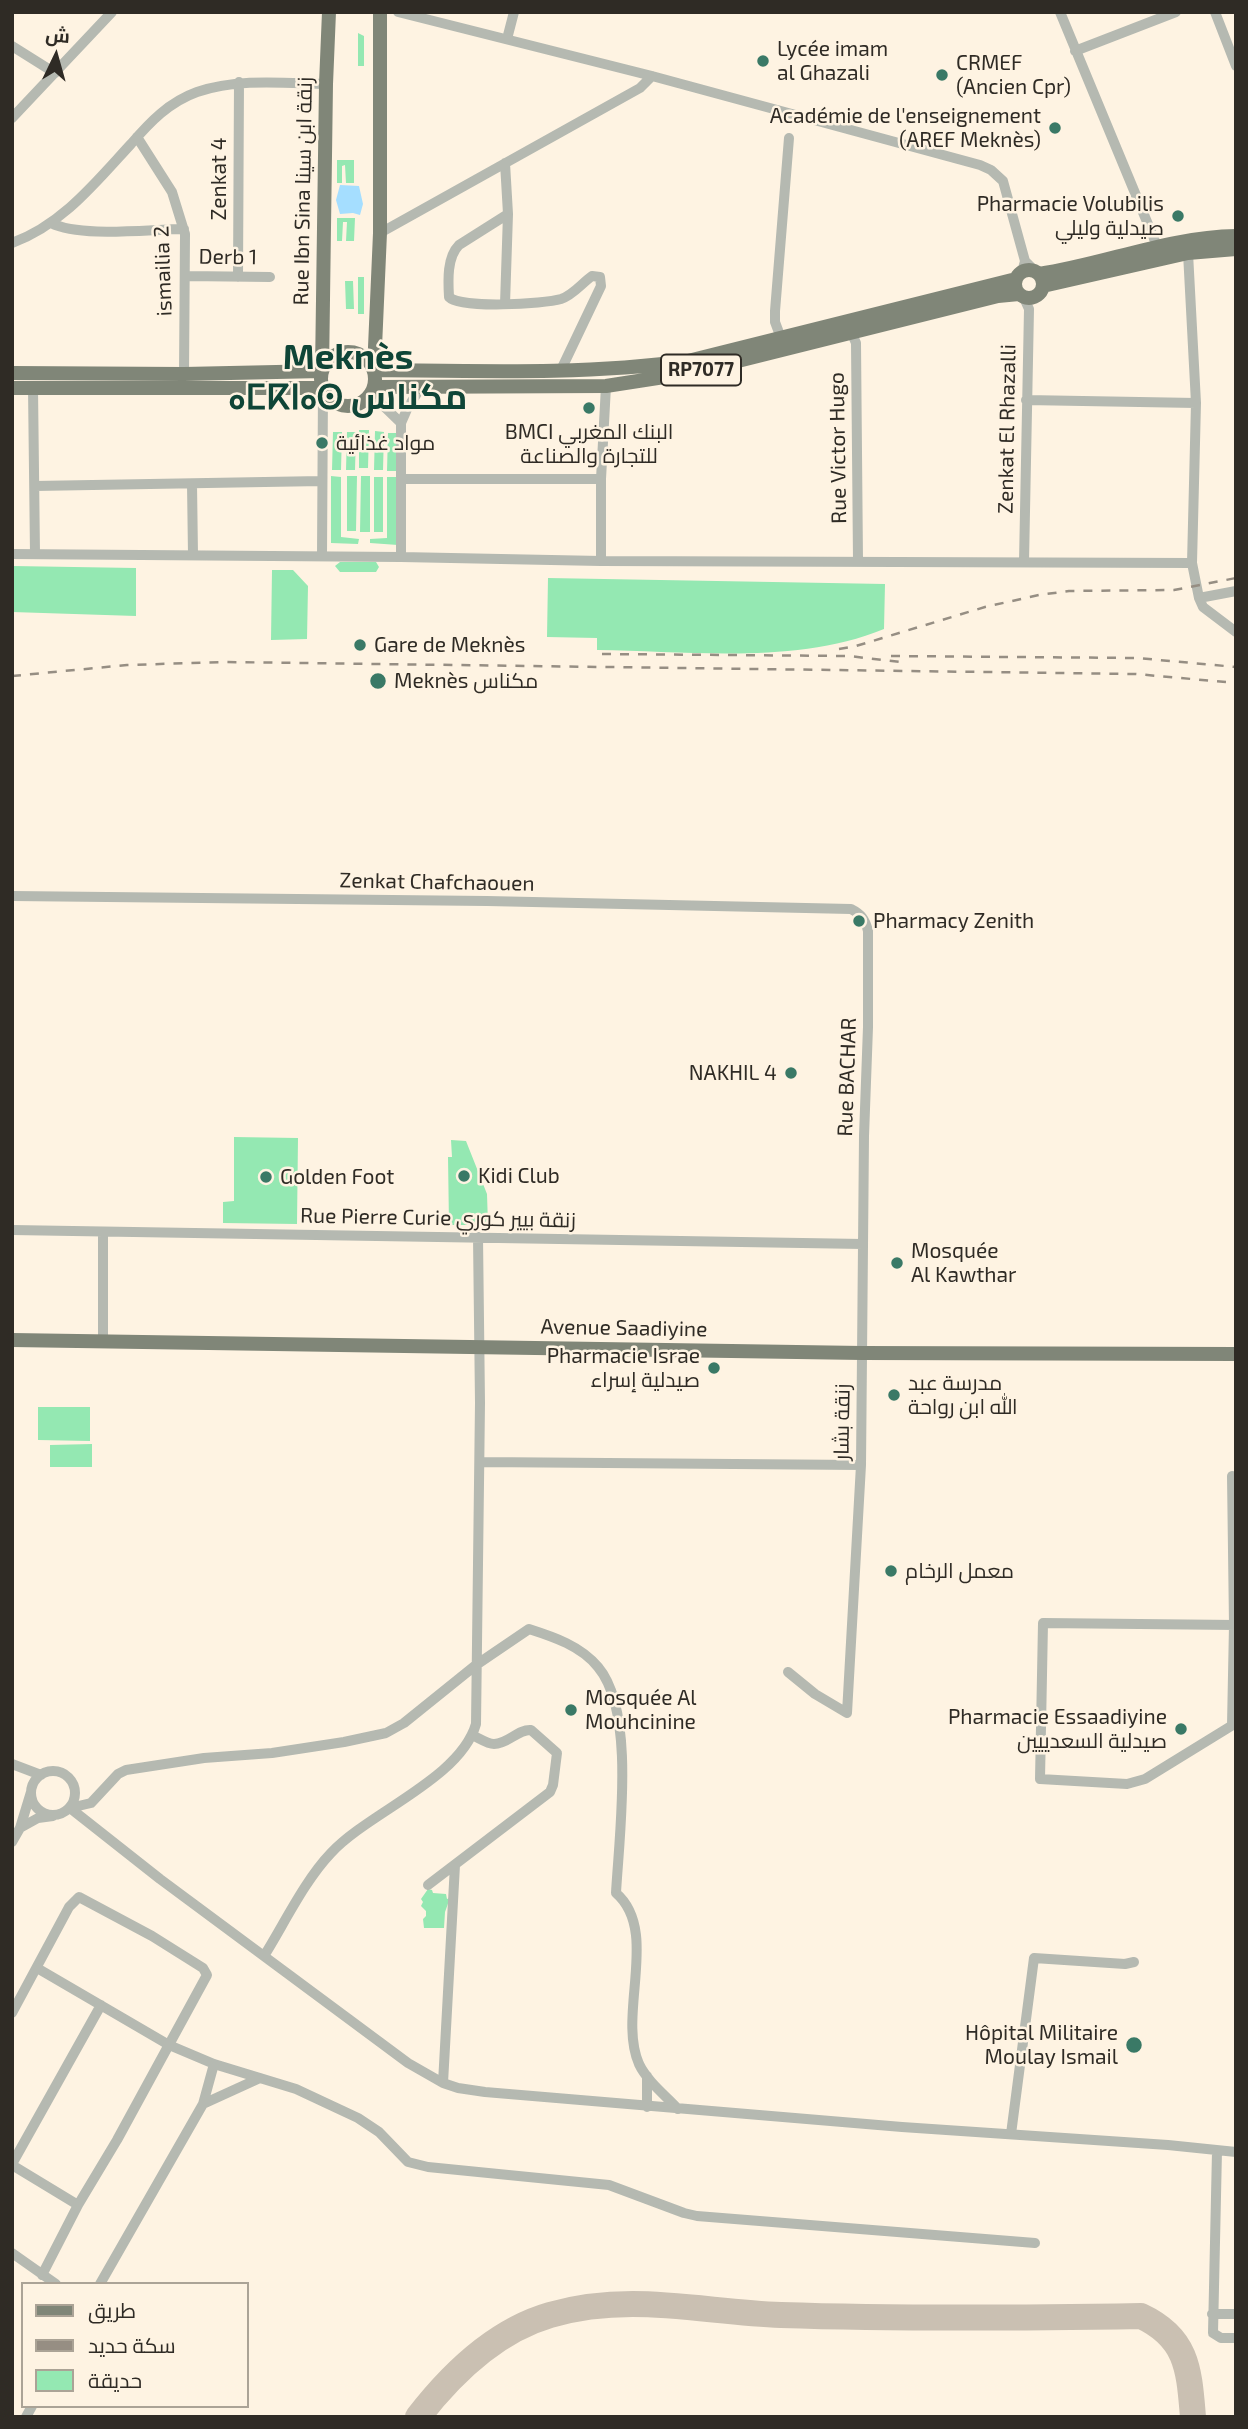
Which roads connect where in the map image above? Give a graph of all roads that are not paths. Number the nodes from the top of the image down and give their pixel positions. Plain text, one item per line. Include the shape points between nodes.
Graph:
1 (112, 12) edge
2 (329, 12) edge
3 (380, 12) edge
4 (398, 12) edge
5 (514, 12) edge
6 (1060, 12) edge
7 (1176, 12) edge
8 (1215, 12) edge
9 (507, 39) junction
10 (12, 46) edge
11 (1075, 51) junction
12 (1236, 66) edge
13 (55, 73) junction
14 (652, 76) junction
15 (239, 82) junction
16 (326, 85) junction
17 (12, 118) edge
18 (137, 137) junction
19 (789, 138) dead end
20 (505, 163) junction
21 (508, 214) junction
22 (51, 223) junction
23 (184, 229) junction
24 (380, 233) junction
25 (1236, 236) edge
26 (12, 243) edge
27 (1157, 246) junction
28 (1236, 248) edge
29 (1188, 253) junction
30 (186, 276) junction
31 (238, 276) junction
32 (270, 277) dead end
33 (1028, 279) junction
34 (505, 304) junction
35 (852, 334) junction
36 (780, 338) junction
37 (374, 370) junction
38 (322, 371) junction
39 (561, 372) junction
40 (12, 373) edge
41 (184, 374) junction
42 (422, 386) junction
43 (606, 386) junction
44 (12, 388) edge
45 (33, 388) junction
46 (323, 388) junction
47 (372, 391) junction
48 (1026, 400) junction
49 (1196, 403) junction
50 (401, 424) junction
51 (401, 479) junction
52 (601, 479) junction
53 (322, 481) junction
54 (192, 484) junction
55 (34, 486) junction
56 (12, 554) edge
57 (35, 554) junction
58 (193, 555) junction
59 (322, 556) junction
60 (401, 557) junction
61 (601, 561) junction
62 (858, 561) junction
63 (1024, 562) junction
64 (1192, 563) junction
65 (1236, 591) edge
66 (1199, 598) junction
67 (1236, 632) edge
68 (12, 896) edge
69 (860, 914) joint
70 (12, 1230) edge
71 (103, 1233) junction
72 (478, 1237) junction
73 (863, 1244) junction
74 (12, 1340) edge
75 (103, 1342) junction
76 (480, 1347) junction
77 (862, 1353) junction
78 (1236, 1354) edge
79 (480, 1462) junction
80 (861, 1465) junction
81 (1232, 1476) dead end
82 (1235, 1625) edge
83 (477, 1665) junction
84 (788, 1672) dead end
85 (1234, 1724) edge
86 (472, 1735) junction
87 (12, 1765) edge
88 (41, 1775) junction
89 (32, 1788) junction
90 (75, 1793) junction
91 (98, 1795) junction
92 (70, 1808) junction
93 (56, 1815) junction
94 (20, 1828) junction
95 (12, 1842) edge
96 (455, 1865) junction
97 (428, 1885) dead end
98 (264, 1956) junction
99 (1134, 1962) dead end
100 (37, 1968) junction
101 (101, 2005) junction
102 (12, 2013) edge
103 (169, 2045) junction
104 (214, 2064) junction
105 (647, 2076) junction
106 (260, 2078) junction
107 (443, 2082) junction
108 (203, 2104) junction
109 (647, 2107) junction
110 (678, 2109) junction
111 (1011, 2134) junction
112 (1217, 2151) junction
113 (1236, 2152) edge
114 (12, 2164) edge
115 (78, 2205) junction
116 (1035, 2243) dead end
117 (12, 2253) edge
118 (42, 2275) junction
119 (53, 2282) edge
120 (101, 2282) edge
121 (1212, 2314) junction
122 (1236, 2314) edge
123 (1236, 2338) edge

1 - 13 street
2 - 16 main road, Rue Ibn Sina زنقة ابن سينا
3 - 24 main road
4 - 9 street, Zenkat El Rhazalli
5 - 9 street
6 - 11 street
7 - 11 street
8 - 12 street
9 - 14 street, Zenkat El Rhazalli
10 - 13 street
11 - 27 street
13 - 17 street
14 - 20 street via 639,88
14 - 33 street, Zenkat El Rhazalli via 991,170 1003,181
15 - 16 street
15 - 18 street via 183,98 155,117
15 - 31 street, Zenkat 4
16 - 38 main road, Rue Ibn Sina زنقة ابن سينا
18 - 22 street
18 - 23 street, ismailia 2 via 172,192
19 - 36 street via 775,311
20 - 21 street
20 - 24 street
21 - 34 street
21 - 34 street via 456,248 448,294 459,302
22 - 23 street via 88,231
22 - 26 street
23 - 30 street, ismailia 2
24 - 37 main road
25 - 27 main road, RP7077
27 - 33 main road, RP7077
28 - 29 main road, RP7077
29 - 33 main road, RP7077
29 - 49 street
30 - 31 street, Derb 1
30 - 41 street, ismailia 2
31 - 32 street, Derb 1
33 - 35 main road, RP7077 via 998,296
33 - 36 main road, RP7077
33 - 48 street, Zenkat El Rhazalli
34 - 39 street via 560,299 594,275 600,277 601,286
35 - 43 main road, RP7077 via 690,373
35 - 62 street, Rue Victor Hugo via 856,343
36 - 39 main road, RP7077 via 688,361
37 - 38 main road via 364,357 348,352 332,357
37 - 39 main road, RP7077
37 - 47 main road
38 - 41 main road
38 - 46 main road
40 - 41 main road
42 - 43 main road, RP7077
42 - 47 main road, RP7077
42 - 50 street
43 - 52 street
44 - 45 main road
45 - 46 main road
45 - 55 street
46 - 47 main road, RP7077 via 341,405 358,404
46 - 53 street
47 - 50 street
48 - 49 street
48 - 63 street, Zenkat El Rhazalli
49 - 64 street
50 - 51 street
51 - 52 street
51 - 60 street
52 - 61 street
53 - 54 street
53 - 59 street
54 - 55 street
54 - 58 street
55 - 57 street
56 - 57 street
57 - 58 street
58 - 59 street
59 - 60 street
60 - 61 street
61 - 62 street
62 - 63 street
63 - 64 street
64 - 66 street
65 - 66 street
66 - 67 street via 1212,615
68 - 69 street, Zenkat Chafchaouen via 487,901 851,909
69 - 73 street, Rue BACHAR via 868,931
70 - 71 street, Rue Pierre Curie زنقة بيير كوري
71 - 72 street, Rue Pierre Curie زنقة بيير كوري
71 - 75 street
72 - 73 street, Rue Pierre Curie زنقة بيير كوري
72 - 76 street
73 - 77 street, زنقة بشار
74 - 75 main road, Avenue Saadiyine
75 - 76 main road, Avenue Saadiyine
76 - 77 main road, Avenue Saadiyine
76 - 79 street
77 - 78 main road, Avenue Saadiyine
77 - 80 street, زنقة بشار
79 - 80 street
79 - 83 street
80 - 84 street, زنقة بشار via 847,1713
81 - 82 street
82 - 85 street
82 - 85 street via 1043,1623 1040,1779 1127,1784 1145,1779
83 - 86 street
83 - 91 street via 404,1723 369,1738 135,1769 118,1774
83 - 105 street via 529,1629 582,1652 605,1677 619,1725 622,1791 616,1893 636,1930 634,2040
86 - 96 street via 493,1744 531,1730 557,1753 553,1785 550,1792
86 - 98 street via 441,1771 330,1854
87 - 88 street
87 - 89 street
88 - 89 street
88 - 90 street via 64,1774
89 - 93 street via 36,1807
89 - 94 street
90 - 91 street
90 - 92 street
91 - 92 street via 88,1804
92 - 93 street
92 - 98 street
93 - 94 street
94 - 95 street
96 - 97 street
96 - 107 street
98 - 107 street via 408,2063
99 - 111 street via 1034,1958
100 - 101 street
100 - 102 street
100 - 103 street via 69,1907 79,1897 152,1936 207,1975
101 - 103 street
101 - 114 street
103 - 104 street
103 - 115 street
104 - 106 street
104 - 108 street
105 - 109 street
105 - 110 street
106 - 108 street
106 - 116 street via 358,2118 380,2132 408,2162 428,2167 608,2185 697,2216
107 - 109 street via 485,2092
108 - 120 street
109 - 110 street
110 - 111 street
111 - 112 street
112 - 113 street
112 - 121 street
114 - 115 street
115 - 118 street
117 - 118 street
118 - 119 street
121 - 122 street
121 - 123 street via 1215,2336

